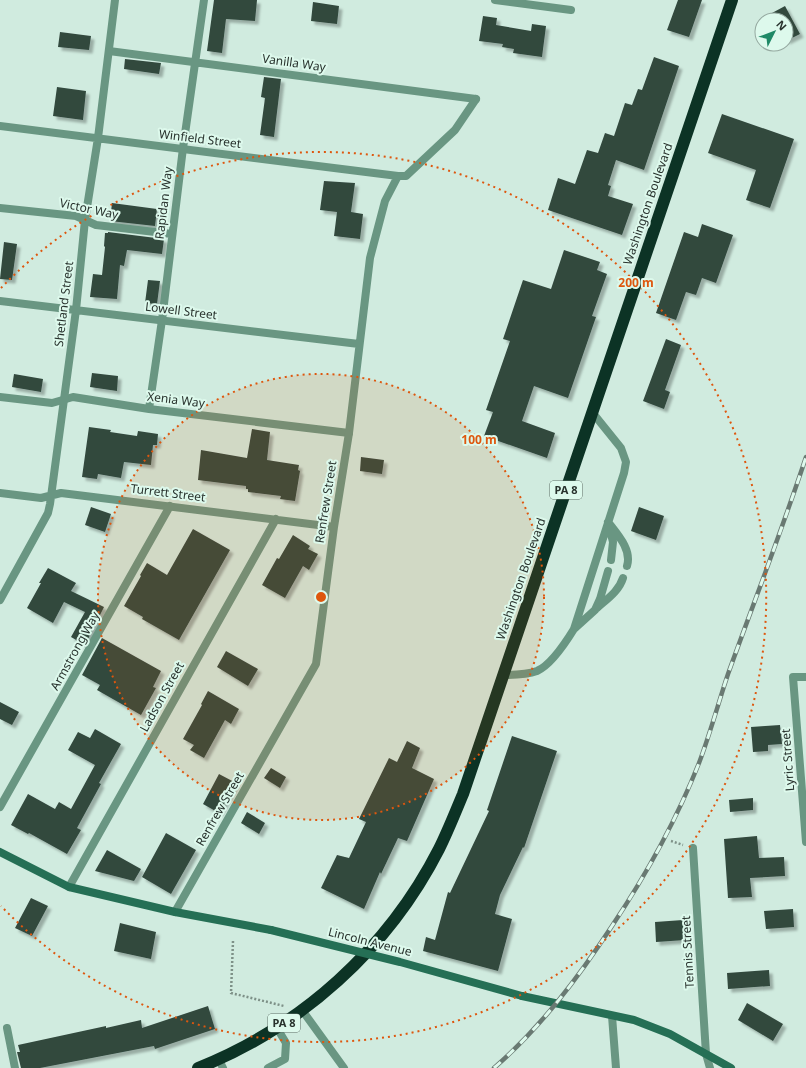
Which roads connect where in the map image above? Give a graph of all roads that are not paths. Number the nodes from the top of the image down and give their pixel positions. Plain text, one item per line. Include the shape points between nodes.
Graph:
1 (115, 0) edge
2 (204, 0) edge
3 (494, 0) edge
4 (732, 0) edge
5 (571, 10) dead end
6 (109, 51) junction
7 (195, 62) junction
8 (0, 126) edge
9 (98, 138) junction
10 (183, 148) junction
11 (398, 176) junction
12 (0, 208) edge
13 (85, 220) junction
14 (172, 234) junction
15 (0, 301) edge
16 (76, 310) junction
17 (162, 320) junction
18 (359, 344) junction
19 (0, 397) edge
20 (63, 400) junction
21 (149, 409) junction
22 (592, 412) junction
23 (349, 433) junction
24 (0, 493) edge
25 (51, 495) junction
26 (170, 506) junction
27 (276, 519) junction
28 (608, 522) junction
29 (334, 527) junction
30 (611, 560) dead end
31 (627, 566) dead end
32 (608, 571) dead end
33 (623, 578) dead end
34 (0, 600) edge
35 (595, 610) junction
36 (574, 630) junction
37 (503, 675) junction
38 (806, 677) edge
39 (0, 807) edge
40 (806, 842) edge
41 (693, 848) dead end
42 (0, 852) edge
43 (68, 887) junction
44 (175, 912) junction
45 (302, 1010) junction
46 (612, 1016) junction
47 (7, 1028) dead end
48 (277, 1028) junction
49 (706, 1054) junction
50 (221, 1064) edge
51 (15, 1068) edge
52 (198, 1068) edge
53 (268, 1068) edge
54 (344, 1068) edge
55 (616, 1068) edge
56 (710, 1068) edge
57 (731, 1068) edge

1 - 6 street, Shetland Street
2 - 7 street, Rapidan Way
3 - 5 street
4 - 22 highway, Washington Boulevard / PA 8
6 - 7 street, Vanilla Way
6 - 9 street, Shetland Street
7 - 10 street, Rapidan Way
7 - 11 street, Vanilla Way via 476,99 455,130 406,176
8 - 9 street, Winfield Street
9 - 10 street, Winfield Street
9 - 13 street, Shetland Street
10 - 11 street, Winfield Street
10 - 14 street, Rapidan Way
11 - 18 street, Renfrew Street via 385,201 370,258
12 - 13 street, Victor Way via 76,216
13 - 14 street, Victor Way via 96,225
13 - 16 street, Shetland Street
14 - 17 street, Rapidan Way
15 - 16 street, Lowell Street
16 - 17 street, Lowell Street
16 - 20 street, Shetland Street
17 - 18 street, Lowell Street
17 - 21 street, Rapidan Way
18 - 23 street, Renfrew Street
19 - 20 street, Xenia Way via 52,403
20 - 21 street, Xenia Way via 73,397
20 - 25 street, Shetland Street
21 - 23 street, Xenia Way
22 - 28 street via 621,448 626,462
22 - 37 highway, Washington Boulevard / PA 8
23 - 29 street, Renfrew Street
24 - 25 street, Turrett Street via 40,498
25 - 26 street, Turrett Street via 61,493
25 - 34 street, Shetland Street via 48,512
26 - 27 street, Turrett Street
26 - 39 street, Armstrong Way
27 - 29 street, Turrett Street
27 - 43 street, Ladson Street
28 - 30 street via 613,542
28 - 31 street via 624,543 630,558
28 - 36 street
29 - 44 street, Renfrew Street via 316,664
32 - 35 street
33 - 35 street via 612,595
35 - 36 street
36 - 37 street via 564,645 538,670 526,674
37 - 45 highway, Washington Boulevard / PA 8 via 463,794 438,850 422,878 406,904 368,951
38 - 40 street, Lyric Street via 793,677
41 - 49 street, Tennis Street
42 - 43 street, Lincoln Avenue
43 - 44 street, Lincoln Avenue
44 - 46 street, Lincoln Avenue, bridge via 271,930 522,996
45 - 48 highway, Washington Boulevard / PA 8
45 - 54 street
46 - 49 street, Lincoln Avenue via 634,1020 670,1034
46 - 55 street
47 - 51 street
48 - 50 highway, Washington Boulevard / PA 8
48 - 53 street via 286,1043 285,1059
49 - 56 street, Tennis Street
49 - 57 street, Lincoln Avenue
50 - 52 highway, Washington Boulevard / PA 8

